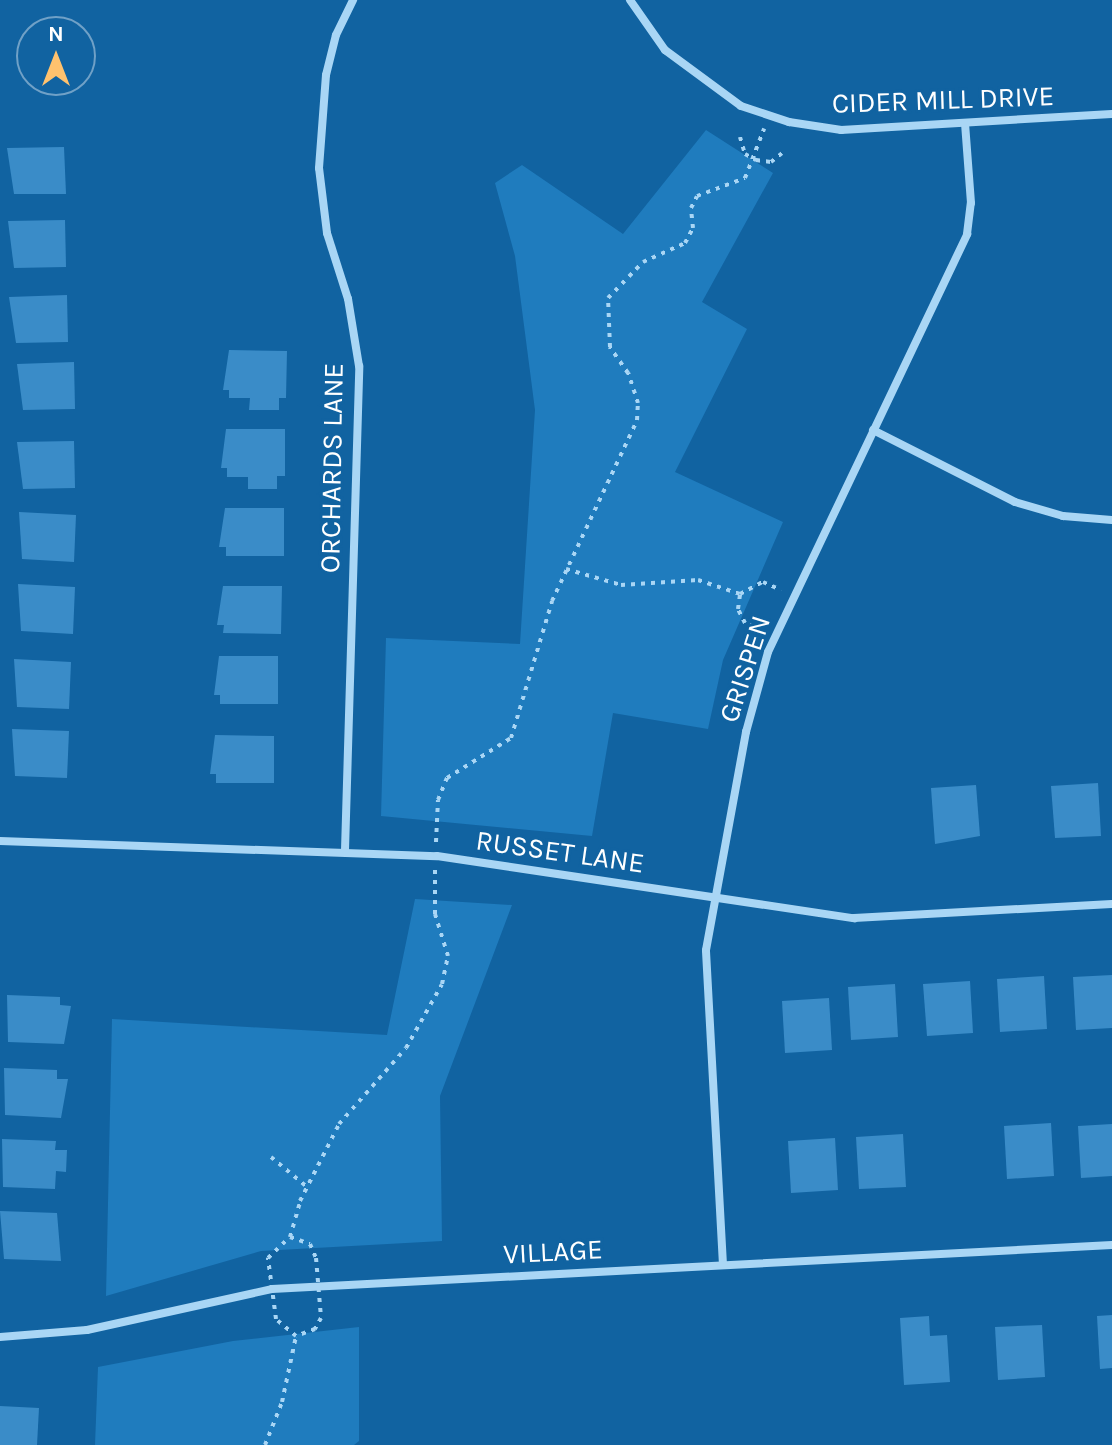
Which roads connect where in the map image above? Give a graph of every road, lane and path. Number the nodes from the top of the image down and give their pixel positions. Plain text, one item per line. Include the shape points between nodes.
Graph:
1 (353, 0) edge
2 (630, 0) edge
3 (1112, 114) edge
4 (768, 115) junction
5 (965, 123) junction
6 (740, 137) dead end
7 (782, 153) dead end
8 (756, 160) junction
9 (873, 430) junction
10 (1112, 520) edge
11 (566, 569) junction
12 (740, 594) junction
13 (795, 595) junction
14 (776, 635) junction
15 (0, 841) edge
16 (345, 850) junction
17 (437, 856) junction
18 (714, 896) junction
19 (1112, 904) edge
20 (271, 1157) dead end
21 (307, 1187) junction
22 (290, 1237) dead end
23 (1112, 1245) edge
24 (723, 1265) junction
25 (296, 1336) dead end
26 (0, 1337) edge
27 (265, 1445) edge

1 - 16 street, ORCHARDS LANE via 336,35 326,75 319,168 327,233 348,299 359,366
2 - 4 street, CIDER MILL DRIVE via 665,50 741,106
3 - 5 street, CIDER MILL DRIVE
4 - 5 street, CIDER MILL DRIVE via 841,130
4 - 8 path
5 - 9 street, GRISPEN via 971,203 967,234
6 - 8 path via 745,154
7 - 8 path via 771,162
8 - 11 path via 745,178 697,196 691,208 693,228 685,243 643,262 608,298 610,347 628,373 638,403 637,420
9 - 10 street via 1015,502 1063,516
9 - 13 street, GRISPEN
11 - 12 path via 621,585 698,580
11 - 17 path via 511,738 447,778 438,800
12 - 13 path via 763,582
12 - 14 path via 738,609 745,623
13 - 14 street, GRISPEN
14 - 18 street, GRISPEN via 746,732
15 - 16 street, RUSSET LANE
16 - 17 street, RUSSET LANE
17 - 18 street, RUSSET LANE
17 - 21 path via 435,914 448,956 442,984 406,1048 339,1124
18 - 19 street, RUSSET LANE via 854,918
18 - 24 street, GRISPEN via 706,950
20 - 21 path
21 - 22 path
23 - 24 street, VILLAGE
24 - 26 street, VILLAGE via 272,1289 87,1330
25 - 27 path via 282,1402

